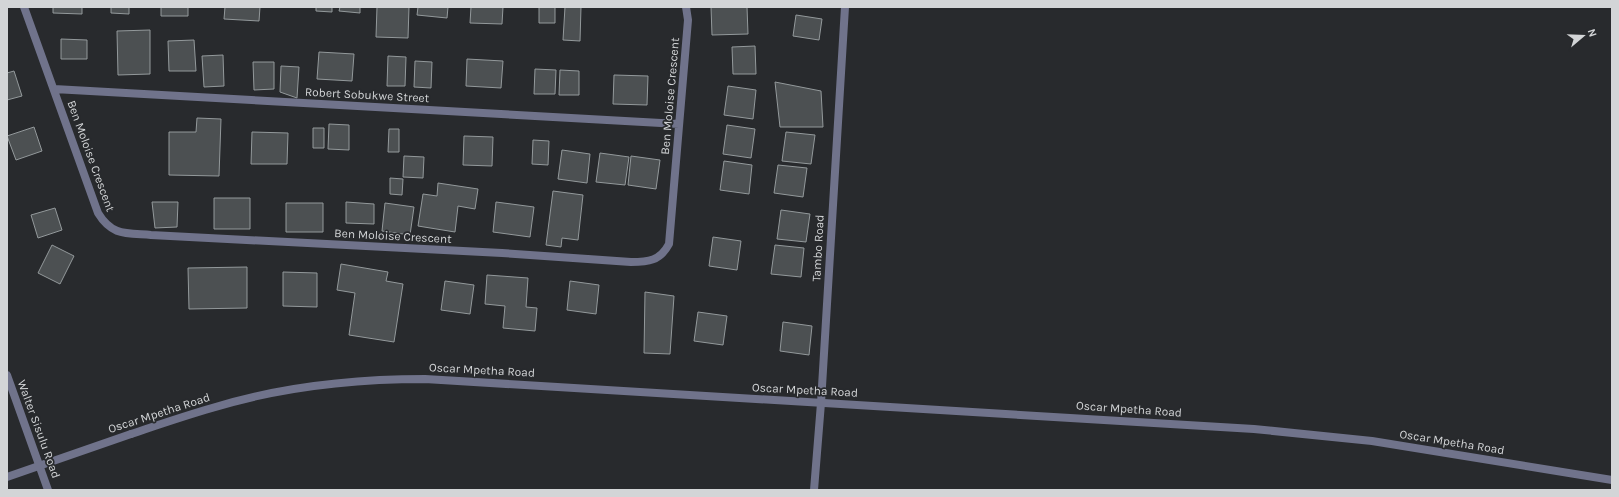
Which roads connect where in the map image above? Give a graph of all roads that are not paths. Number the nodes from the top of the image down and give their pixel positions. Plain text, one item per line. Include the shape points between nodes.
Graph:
1 (24, 7) edge
2 (686, 7) edge
3 (845, 7) edge
4 (54, 89) junction
5 (679, 124) junction
6 (7, 375) edge
7 (821, 403) junction
8 (7, 477) edge
9 (1612, 480) edge
10 (48, 490) edge
11 (814, 490) edge

1 - 4 street, Ben Moloise Crescent
2 - 5 street, Ben Moloise Crescent via 688,20
3 - 7 street, Tambo Road
4 - 5 street, Robert Sobukwe Street
4 - 5 street, Ben Moloise Crescent via 98,213 112,230 125,233 631,262 653,260 665,252 669,244
6 - 10 street, Walter Sisulu Road
7 - 8 street, Oscar Mpetha Road, bridge via 432,380 333,383 212,407
7 - 9 street, Oscar Mpetha Road via 1333,436
7 - 11 street, Tambo Road

